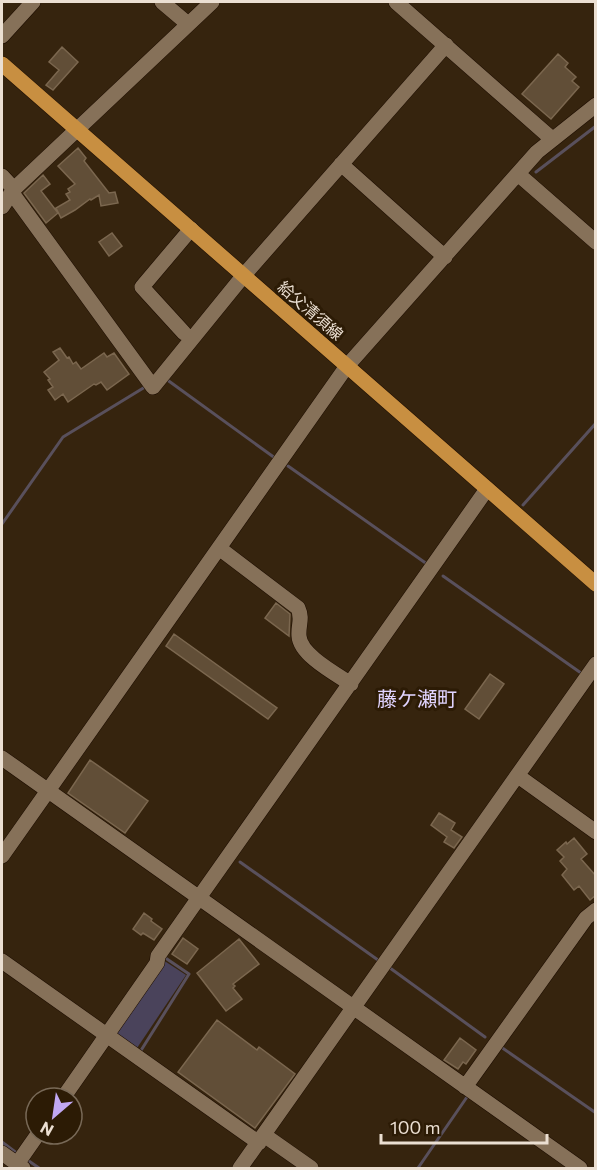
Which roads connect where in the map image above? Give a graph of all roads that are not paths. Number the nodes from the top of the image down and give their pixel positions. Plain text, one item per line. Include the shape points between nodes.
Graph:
1 (33, 2) edge
2 (162, 2) edge
3 (212, 2) edge
4 (396, 2) edge
5 (188, 24) junction
6 (2, 36) edge
7 (446, 45) junction
8 (2, 64) edge
9 (596, 105) edge
10 (78, 129) junction
11 (552, 139) junction
12 (341, 164) junction
13 (521, 171) junction
14 (2, 176) edge
15 (13, 190) junction
16 (2, 207) edge
17 (191, 229) junction
18 (596, 230) edge
19 (596, 242) edge
20 (445, 257) junction
21 (240, 272) junction
22 (183, 333) junction
23 (347, 366) junction
24 (146, 379) junction
25 (487, 489) junction
26 (219, 548) junction
27 (596, 584) edge
28 (596, 664) edge
29 (351, 684) junction
30 (2, 758) edge
31 (518, 776) junction
32 (48, 791) junction
33 (596, 832) edge
34 (2, 856) edge
35 (198, 899) junction
36 (594, 915) edge
37 (2, 961) edge
38 (354, 1009) junction
39 (106, 1035) junction
40 (71, 1086) edge
41 (465, 1087) junction
42 (261, 1139) junction
43 (31, 1146) edge
44 (2, 1154) edge
45 (20, 1166) edge
46 (240, 1168) edge
47 (310, 1168) edge
48 (580, 1168) edge

1 - 6 street
2 - 5 street
3 - 5 street
4 - 7 street
5 - 10 street
7 - 11 street
7 - 12 street
8 - 10 main road, 給父清須線
9 - 11 street
10 - 15 street
10 - 17 main road, 給父清須線
11 - 13 street
12 - 20 street
12 - 21 street
13 - 18 street
13 - 19 street
13 - 20 street
14 - 15 street
15 - 16 street
15 - 24 street
17 - 21 main road, 給父清須線
17 - 22 street via 142,287
20 - 23 street
21 - 22 street
21 - 23 main road, 給父清須線
21 - 24 street via 153,387
22 - 24 street
23 - 25 main road, 給父清須線
23 - 26 street
25 - 27 main road, 給父清須線
25 - 29 street
26 - 29 street via 298,608 298,638 307,653
26 - 32 street
28 - 31 street
29 - 35 street
30 - 32 street
31 - 33 street
31 - 38 street
32 - 34 street
32 - 35 street
35 - 38 street
35 - 39 street
36 - 41 street via 586,918
37 - 39 street
38 - 41 street
38 - 42 street
39 - 40 street
39 - 42 street
41 - 48 street
42 - 46 street
42 - 47 street
43 - 45 street
44 - 45 street

